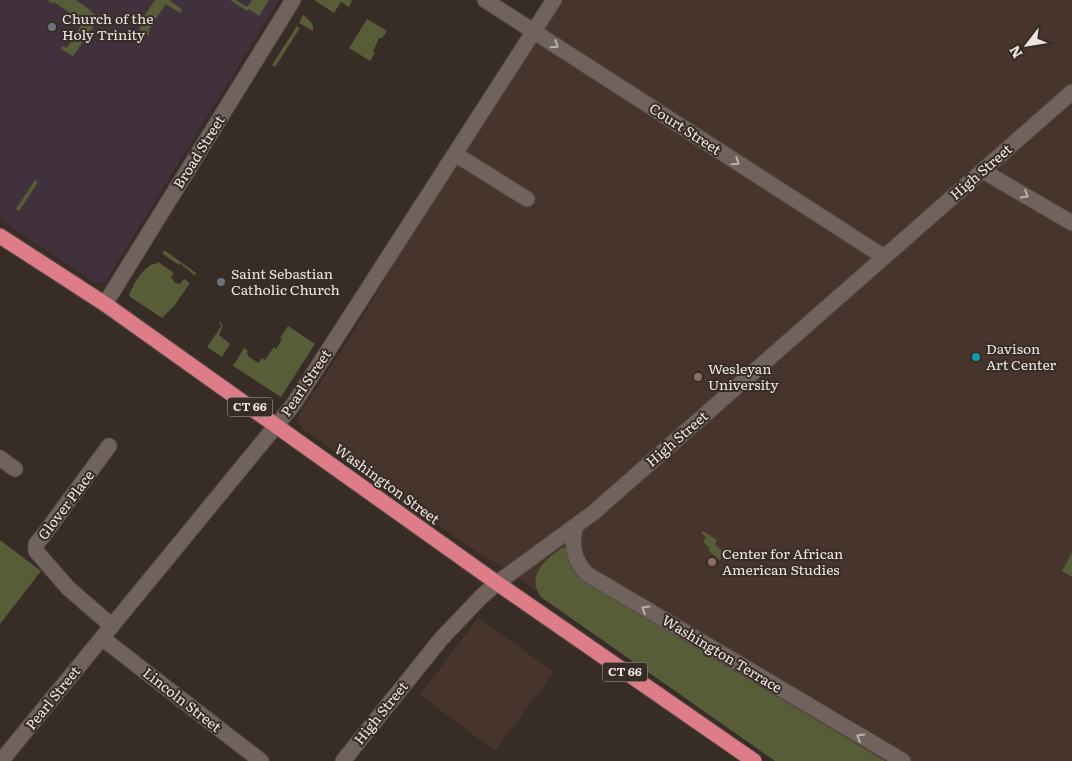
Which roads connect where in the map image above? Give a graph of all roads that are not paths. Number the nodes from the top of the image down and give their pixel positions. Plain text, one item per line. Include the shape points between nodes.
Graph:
1 (293, 0) edge
2 (485, 0) edge
3 (554, 0) edge
4 (534, 31) junction
5 (1072, 92) edge
6 (455, 154) junction
7 (983, 171) junction
8 (527, 199) dead end
9 (1072, 223) edge
10 (0, 236) edge
11 (884, 257) junction
12 (105, 304) junction
13 (277, 426) junction
14 (109, 446) dead end
15 (0, 458) edge
16 (15, 469) dead end
17 (576, 526) junction
18 (497, 583) junction
19 (112, 626) junction
20 (102, 638) junction
21 (1, 761) edge
22 (261, 761) edge
23 (343, 761) edge
24 (754, 761) edge
25 (903, 761) edge

1 - 12 street, Broad Street
2 - 4 street, Court Street
3 - 4 street, Pearl Street
4 - 6 street, Pearl Street
4 -> 11 street, Court Street
5 - 7 street, High Street
6 - 8 street
6 - 13 street, Pearl Street
7 -> 9 street
7 - 11 street, High Street
10 - 12 highway, Washington Street / CT 66
11 - 17 street, High Street
12 - 13 highway, Washington Street / CT 66
13 - 18 highway, Washington Street / CT 66
13 - 19 street, Pearl Street
14 - 19 street, Glover Place via 36,544 36,551 68,588
15 - 16 street
17 - 18 street, High Street
25 -> 17 street, Washington Terrace via 587,574 580,567 573,542
18 - 23 street, High Street via 441,639
18 - 24 highway, Washington Street / CT 66
19 - 20 street, Pearl Street
20 - 21 street, Pearl Street
20 - 22 street, Lincoln Street

